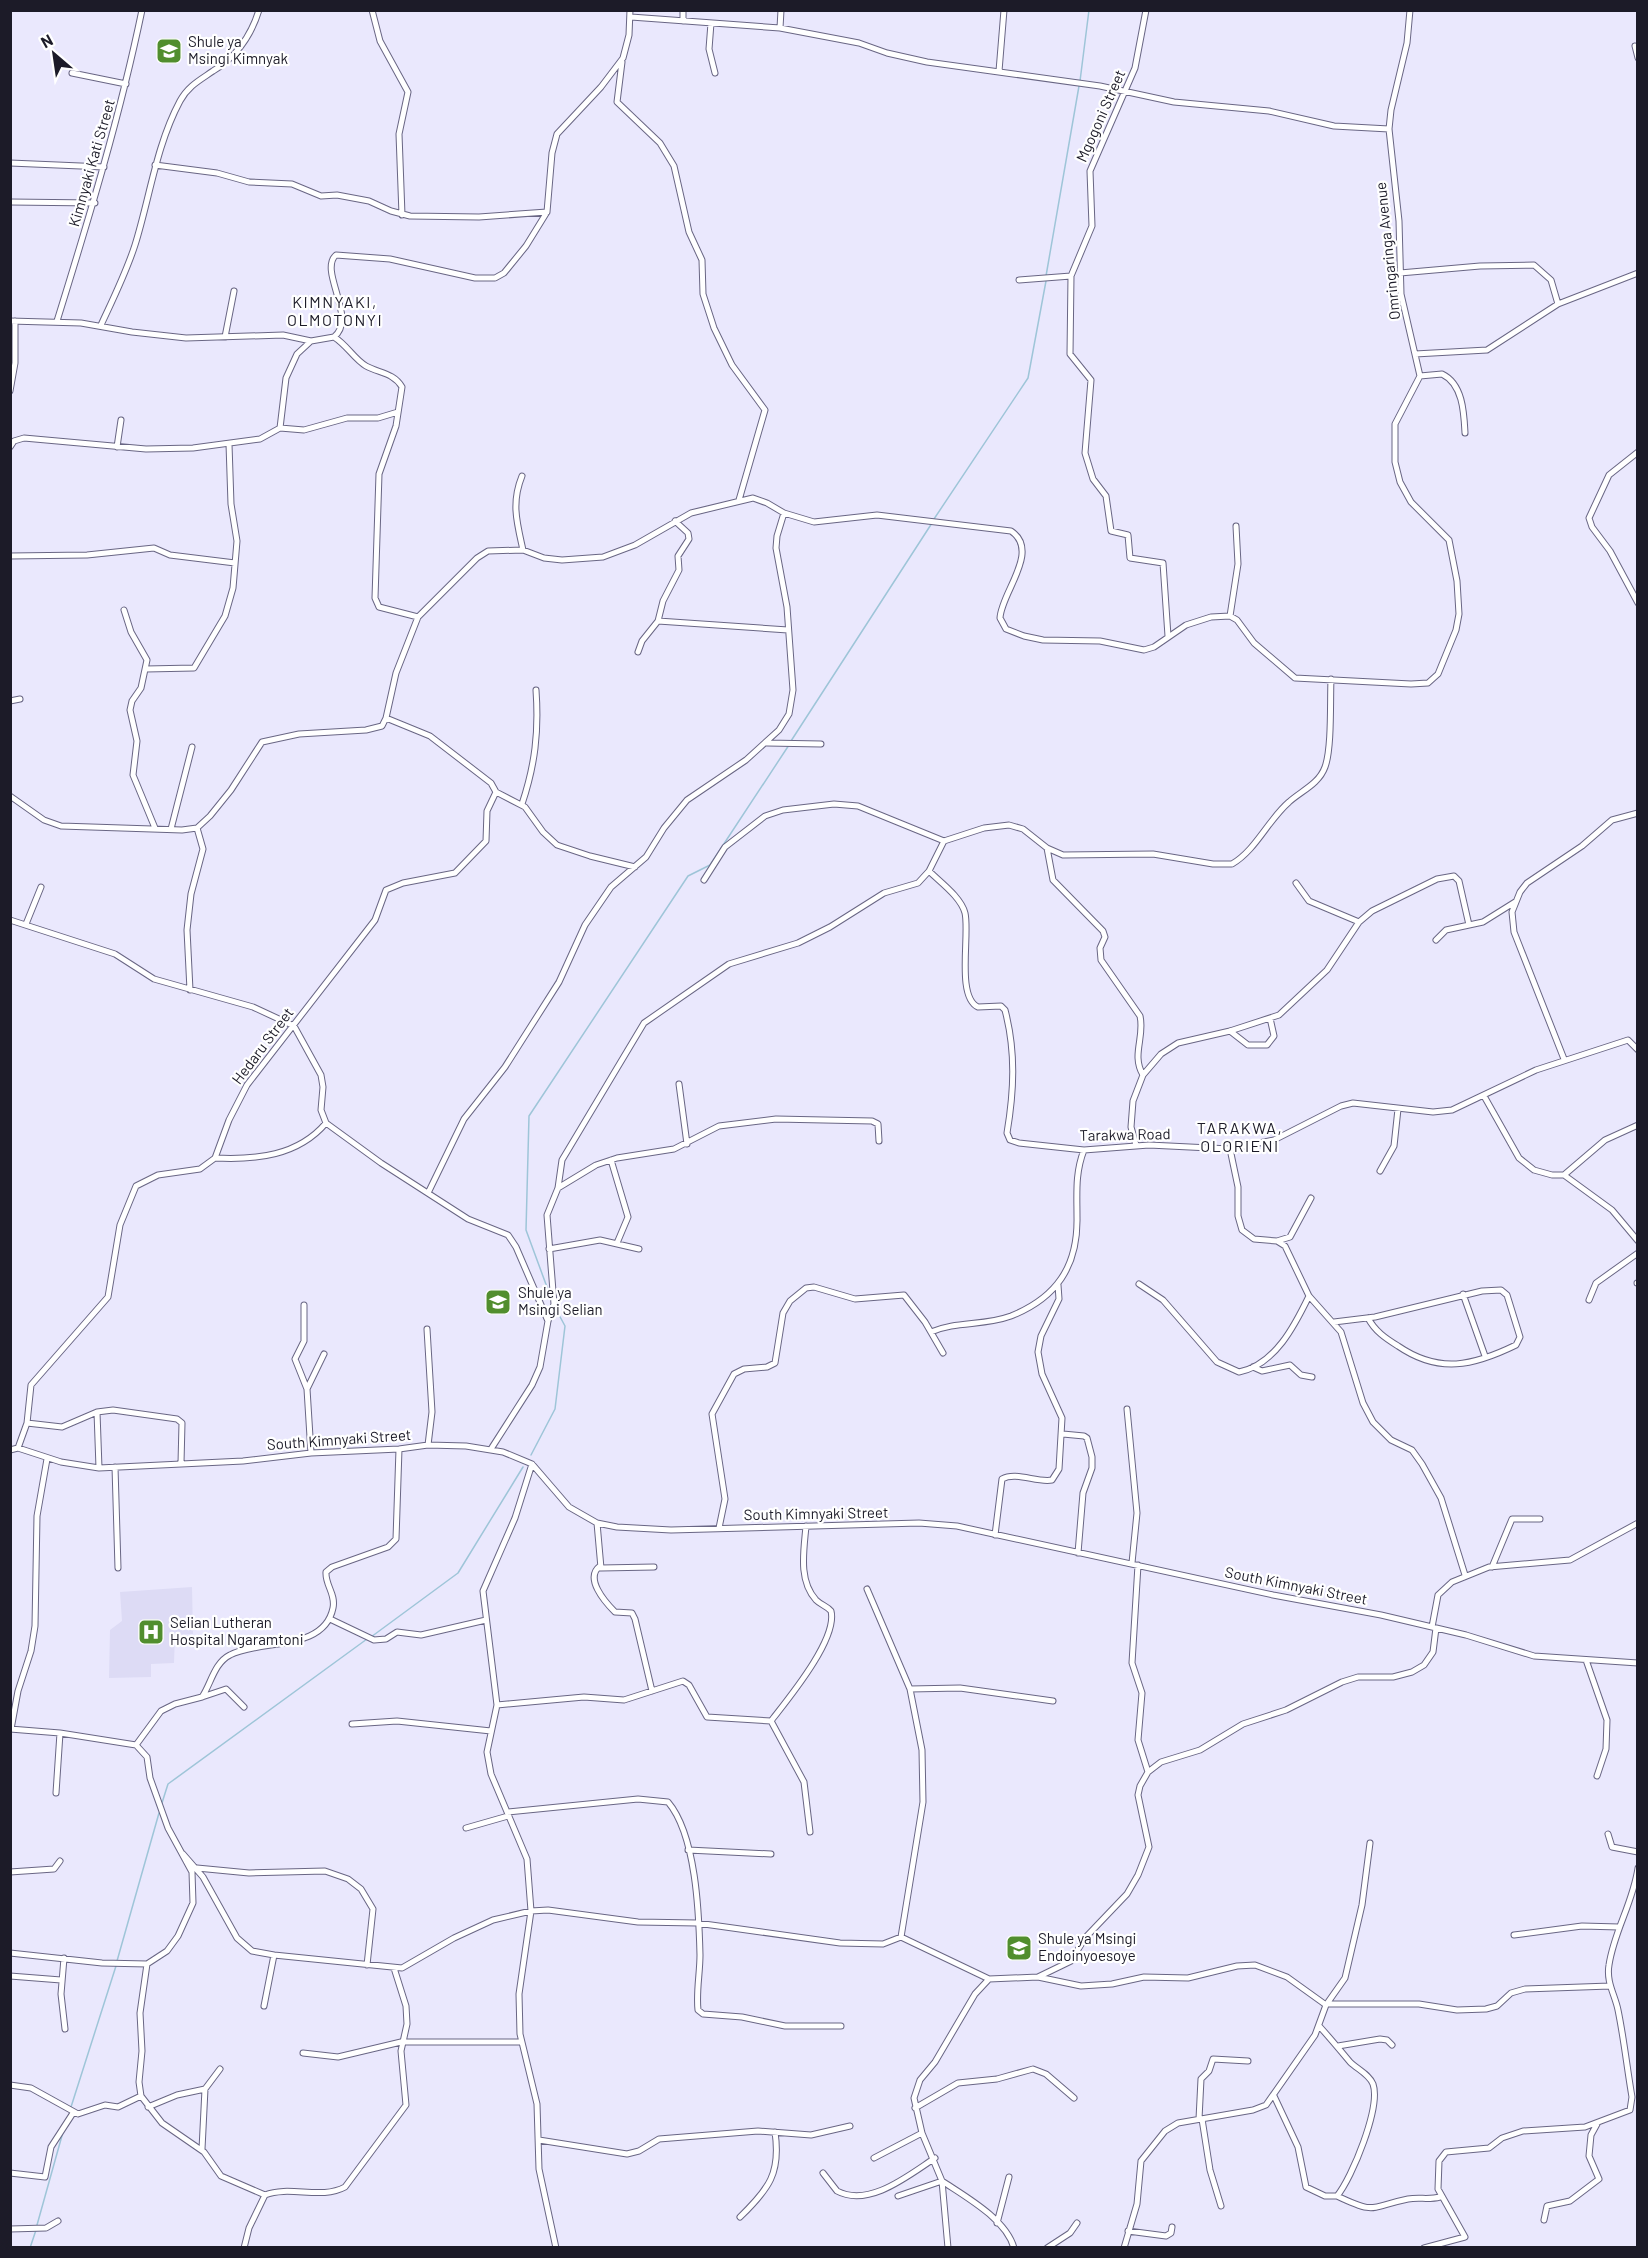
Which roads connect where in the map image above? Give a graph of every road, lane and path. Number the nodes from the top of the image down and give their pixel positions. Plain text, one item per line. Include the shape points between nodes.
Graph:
1 (142, 10) edge
2 (259, 10) edge
3 (372, 10) edge
4 (630, 10) edge
5 (683, 10) edge
6 (781, 10) edge
7 (1004, 10) edge
8 (1146, 10) edge
9 (1410, 10) edge
10 (631, 17) junction
11 (683, 21) junction
12 (711, 23) junction
13 (780, 28) junction
14 (1635, 46) dead end
15 (623, 58) junction
16 (1638, 58) edge
17 (999, 71) junction
18 (72, 73) dead end
19 (715, 73) dead end
20 (126, 84) junction
21 (1125, 92) junction
22 (1389, 129) junction
23 (10, 163) edge
24 (155, 165) junction
25 (104, 167) junction
26 (10, 202) edge
27 (95, 203) junction
28 (547, 212) junction
29 (402, 215) junction
30 (1400, 273) junction
31 (1638, 273) edge
32 (1071, 276) junction
33 (1019, 280) dead end
34 (234, 291) dead end
35 (1558, 304) junction
36 (13, 321) edge
37 (57, 321) junction
38 (101, 325) junction
39 (225, 337) junction
40 (334, 337) junction
41 (311, 341) junction
42 (1415, 354) junction
43 (1420, 376) junction
44 (10, 391) edge
45 (398, 412) junction
46 (121, 420) dead end
47 (280, 429) junction
48 (1466, 433) dead end
49 (11, 443) edge
50 (229, 444) junction
51 (117, 447) junction
52 (1638, 452) edge
53 (522, 476) dead end
54 (739, 500) junction
55 (784, 513) junction
56 (675, 521) junction
57 (1236, 526) dead end
58 (523, 550) junction
59 (10, 556) edge
60 (235, 563) junction
61 (1638, 603) edge
62 (124, 610) dead end
63 (1230, 615) junction
64 (418, 617) junction
65 (658, 621) junction
66 (788, 630) junction
67 (1168, 636) junction
68 (638, 652) dead end
69 (146, 669) junction
70 (1331, 679) junction
71 (536, 690) dead end
72 (20, 699) dead end
73 (10, 701) edge
74 (386, 718) junction
75 (766, 742) junction
76 (821, 744) dead end
77 (192, 747) dead end
78 (496, 792) junction
79 (10, 796) edge
80 (522, 804) junction
81 (1638, 813) edge
82 (155, 828) junction
83 (197, 828) junction
84 (171, 829) junction
85 (944, 841) junction
86 (1047, 848) junction
87 (636, 867) junction
88 (929, 871) junction
89 (704, 880) dead end
90 (1296, 883) dead end
91 (42, 887) dead end
92 (1515, 902) junction
93 (10, 920) edge
94 (1359, 922) junction
95 (26, 924) junction
96 (1469, 925) junction
97 (1437, 940) dead end
98 (190, 990) junction
99 (1270, 1018) junction
100 (294, 1026) junction
101 (1230, 1031) junction
102 (1638, 1050) edge
103 (1564, 1059) junction
104 (1143, 1075) junction
105 (679, 1084) dead end
106 (1484, 1096) junction
107 (1398, 1109) junction
108 (326, 1123) junction
109 (1638, 1125) edge
110 (879, 1141) dead end
111 (687, 1144) junction
112 (1136, 1145) junction
113 (1230, 1149) junction
114 (1084, 1150) junction
115 (214, 1158) junction
116 (611, 1160) junction
117 (1380, 1171) dead end
118 (1564, 1175) junction
119 (558, 1188) junction
120 (428, 1193) junction
121 (1311, 1198) dead end
122 (1278, 1241) junction
123 (1638, 1241) edge
124 (617, 1243) junction
125 (549, 1249) junction
126 (639, 1249) dead end
127 (1638, 1253) edge
128 (1139, 1284) dead end
129 (1058, 1285) junction
130 (1463, 1294) junction
131 (1308, 1296) junction
132 (1589, 1300) dead end
133 (304, 1305) dead end
134 (1368, 1318) junction
135 (548, 1322) junction
136 (1334, 1322) junction
137 (427, 1329) dead end
138 (931, 1332) junction
139 (943, 1353) dead end
140 (324, 1354) dead end
141 (1485, 1356) junction
142 (1252, 1367) junction
143 (1312, 1377) dead end
144 (308, 1389) junction
145 (1127, 1409) dead end
146 (97, 1412) junction
147 (27, 1423) junction
148 (1063, 1434) junction
149 (428, 1445) junction
150 (18, 1448) junction
151 (399, 1449) junction
152 (491, 1449) junction
153 (10, 1450) edge
154 (311, 1452) junction
155 (47, 1459) junction
156 (181, 1463) junction
157 (532, 1464) junction
158 (115, 1467) junction
159 (99, 1468) junction
160 (1540, 1519) dead end
161 (597, 1523) junction
162 (1638, 1523) edge
163 (806, 1527) junction
164 (719, 1528) junction
165 (995, 1535) junction
166 (1078, 1553) junction
167 (1135, 1564) junction
168 (600, 1566) junction
169 (654, 1567) dead end
170 (1492, 1567) junction
171 (118, 1568) dead end
172 (1466, 1575) junction
173 (867, 1589) dead end
174 (330, 1619) junction
175 (486, 1620) junction
176 (1434, 1628) junction
177 (1586, 1660) junction
178 (1638, 1663) edge
179 (910, 1689) junction
180 (652, 1691) junction
181 (202, 1697) junction
182 (1053, 1701) dead end
183 (497, 1705) junction
184 (244, 1707) dead end
185 (771, 1721) junction
186 (352, 1724) dead end
187 (11, 1729) edge
188 (491, 1731) junction
189 (60, 1733) junction
190 (136, 1745) junction
191 (1148, 1772) junction
192 (1597, 1776) dead end
193 (56, 1793) dead end
194 (507, 1814) junction
195 (466, 1828) dead end
196 (810, 1832) dead end
197 (1608, 1834) dead end
198 (1370, 1842) dead end
199 (688, 1850) junction
200 (1638, 1852) edge
201 (183, 1854) junction
202 (771, 1854) dead end
203 (60, 1861) dead end
204 (197, 1868) junction
205 (1638, 1868) edge
206 (10, 1872) edge
207 (531, 1911) junction
208 (698, 1923) junction
209 (1619, 1927) junction
210 (1514, 1935) dead end
211 (901, 1937) junction
212 (10, 1953) edge
213 (274, 1955) junction
214 (64, 1958) junction
215 (147, 1964) junction
216 (367, 1965) junction
217 (394, 1968) junction
218 (10, 1976) edge
219 (1038, 1977) junction
220 (989, 1979) junction
221 (61, 1980) junction
222 (1610, 1986) junction
223 (1326, 2005) junction
224 (264, 2006) dead end
225 (841, 2026) dead end
226 (1320, 2026) junction
227 (65, 2029) dead end
228 (401, 2042) junction
229 (521, 2042) junction
230 (1392, 2045) dead end
231 (1338, 2046) junction
232 (303, 2053) dead end
233 (1248, 2061) dead end
234 (220, 2069) dead end
235 (10, 2085) edge
236 (205, 2089) junction
237 (141, 2096) junction
238 (1274, 2096) junction
239 (1074, 2098) dead end
240 (148, 2107) junction
241 (915, 2108) junction
242 (1630, 2110) junction
243 (1638, 2112) edge
244 (73, 2113) junction
245 (1200, 2119) junction
246 (1598, 2122) junction
247 (850, 2126) dead end
248 (775, 2132) junction
249 (922, 2133) junction
250 (539, 2140) junction
251 (202, 2150) junction
252 (874, 2158) dead end
253 (935, 2158) junction
254 (10, 2173) edge
255 (823, 2173) dead end
256 (1010, 2177) dead end
257 (942, 2181) junction
258 (265, 2196) junction
259 (898, 2196) dead end
260 (1337, 2196) junction
261 (1440, 2197) junction
262 (1221, 2206) dead end
263 (740, 2217) dead end
264 (1544, 2220) dead end
265 (58, 2221) dead end
266 (998, 2223) junction
267 (1077, 2223) dead end
268 (1172, 2227) dead end
269 (10, 2229) edge
270 (1128, 2231) junction
271 (244, 2247) edge
272 (556, 2247) edge
273 (948, 2247) edge
274 (1014, 2247) edge
275 (1047, 2247) edge
276 (1124, 2247) edge
277 (1424, 2247) edge

1 - 20 street, Kimnyaki Kati Street
2 - 24 street via 238,51 199,80 180,100
3 - 29 street via 380,41 408,92 399,134
4 - 10 street
5 - 11 street
6 - 13 street
7 - 17 street
8 - 21 street, Mgogoni Street via 1135,68
9 - 22 street, Omringaringa Avenue
10 - 11 street
10 - 15 street
11 - 12 street
12 - 13 street
12 - 19 street via 709,49
13 - 17 street via 859,43 919,61
14 - 16 street
15 - 28 street via 557,134
15 - 54 street via 617,102 650,132 670,159 689,232 702,260 703,294 714,328 732,365 765,410
17 - 21 street
18 - 20 street
20 - 25 street, Kimnyaki Kati Street
21 - 22 street via 1174,102 1269,111 1334,126
21 - 32 street, Mgogoni Street via 1090,171 1092,226
22 - 30 street, Omringaringa Avenue
23 - 25 street
24 - 29 street via 218,173 249,182 292,184 325,197 337,195 369,201
24 - 38 street via 135,244
25 - 27 street, Kimnyaki Kati Street
26 - 27 street
27 - 37 street, Kimnyaki Kati Street
28 - 29 street via 479,217
28 - 40 street via 513,264 495,278 475,278 390,259 336,255 331,264 342,325
30 - 35 street via 1534,265 1551,280
30 - 42 street, Omringaringa Avenue
31 - 35 street
32 - 33 street
32 - 67 street, Mgogoni Street via 1070,354 1091,380 1085,453 1091,474 1106,496 1111,531 1128,535 1130,558 1163,563
34 - 39 street
35 - 42 street via 1487,350
36 - 37 street
36 - 44 street via 15,363
37 - 38 street
38 - 39 street via 158,335
39 - 41 street via 283,334
40 - 41 street
40 - 45 street via 362,363 398,380 403,395
41 - 47 street via 288,370
42 - 43 street, Omringaringa Avenue
43 - 48 street via 1443,374 1454,384
43 - 70 street via 1395,424 1395,462 1411,502 1449,540 1459,594 1456,630 1438,674 1428,683
45 - 47 street via 378,418 346,418 304,430
45 - 64 street via 379,474 376,603
46 - 51 street
47 - 50 street via 260,439
49 - 51 street via 24,438
50 - 51 street via 176,449
50 - 60 street via 237,541
52 - 61 street via 1609,474 1589,518
53 - 58 street via 514,509
54 - 55 street via 759,500
54 - 56 street
55 - 66 street via 776,548 786,593
55 - 67 street via 826,522 891,516 1011,531 1020,540 1022,554 1000,615 1006,629 1043,640 1092,640 1144,650
56 - 58 street via 635,545 603,557 552,559
56 - 65 street via 689,539 678,556 679,570 663,600
57 - 63 street via 1238,564
58 - 64 street via 482,554
59 - 60 street via 87,555 154,548 170,555
60 - 69 street via 225,616 197,665 187,669
62 - 69 street via 147,660
63 - 67 street via 1199,620
63 - 70 street via 1289,675
64 - 74 street via 396,673
65 - 66 street
65 - 68 street
66 - 75 street via 793,700 785,723
69 - 82 street via 130,710 137,741 133,775
70 - 86 street via 1328,754 1323,772 1286,805 1238,860 1225,865 1153,854 1072,856
71 - 80 street via 536,756
72 - 73 street
74 - 78 street via 430,736 491,783
74 - 83 street via 382,726 366,730 321,731 261,742 222,802
75 - 76 street
75 - 87 street via 733,771 687,800
77 - 84 street
78 - 80 street
78 - 100 street, Hedaru Street via 487,811 488,836 481,848 449,876 402,883 386,890 375,921
79 - 82 street via 44,820 61,826
80 - 87 street via 557,845
81 - 92 street via 1612,820 1582,846 1538,874
82 - 84 street
83 - 84 street
83 - 98 street via 203,849 191,894 187,930
85 - 86 street via 978,829 1010,825 1023,829
85 - 88 street
85 - 89 street via 858,806 792,808 765,816 725,847
86 - 104 street via 1053,880 1103,931 1101,960 1140,1016 1137,1054
87 - 120 street via 611,887 591,916 560,982 505,1067 468,1113
88 - 114 street, Tarakwa Road via 965,914 966,982 971,1002 978,1007 1000,1006 1005,1010 1013,1053 1013,1097 1007,1136 1035,1146
88 - 119 street via 918,884 884,893 808,939 729,964 649,1018 568,1148
90 - 94 street via 1309,901
91 - 95 street
92 - 96 street via 1483,922
92 - 103 street via 1514,932
93 - 95 street
94 - 96 street via 1392,899 1451,875 1459,881
94 - 99 street via 1327,970 1283,1012
95 - 98 street via 115,954 154,979
96 - 97 street via 1446,930
98 - 100 street via 253,1007
99 - 101 street
99 - 101 street via 1274,1036 1268,1045 1248,1046
100 - 108 street via 321,1075 321,1110
100 - 115 street, Hedaru Street via 247,1085
101 - 104 street via 1178,1043 1161,1054
102 - 103 street, Tarakwa Road via 1628,1040
103 - 106 street, Tarakwa Road
104 - 112 street via 1131,1112
105 - 111 street
106 - 107 street, Tarakwa Road via 1452,1110
106 - 118 street via 1519,1158 1534,1170
107 - 113 street, Tarakwa Road via 1346,1104 1274,1140
107 - 117 street via 1394,1146
108 - 115 street via 310,1140 292,1149 248,1158
108 - 120 street
109 - 118 street via 1605,1140
110 - 111 street via 878,1124 872,1121 785,1119 719,1126
111 - 116 street
112 - 113 street, Tarakwa Road
112 - 114 street, Tarakwa Road
113 - 122 street via 1242,1230 1254,1239
114 - 129 street via 1076,1178 1076,1239
115 - 147 street via 200,1169 158,1175 136,1186 120,1225 108,1297 31,1385
116 - 119 street via 587,1169
116 - 124 street via 628,1218
118 - 123 street via 1612,1210
119 - 125 street via 547,1215
120 - 135 street via 468,1219 508,1235
121 - 122 street via 1290,1237
122 - 131 street via 1288,1252
124 - 125 street via 600,1240
124 - 126 street
125 - 135 street via 554,1304
127 - 132 street via 1596,1283
128 - 142 street via 1163,1300 1217,1362 1234,1371
129 - 138 street via 1041,1301 1009,1317
129 - 148 street via 1059,1299 1041,1336 1038,1352 1041,1374 1062,1418
130 - 134 street
130 - 141 street
130 - 141 street via 1494,1289 1507,1295 1519,1341
131 - 136 street
131 - 142 street via 1298,1319 1275,1350
133 - 144 street via 304,1341 295,1359
134 - 136 street
134 - 141 street via 1384,1337 1427,1361 1452,1365
135 - 152 street via 540,1367 532,1385
136 - 172 street via 1346,1344 1368,1413 1380,1431 1412,1450 1441,1498
137 - 149 street via 432,1412
138 - 139 street
138 - 164 street via 904,1295 855,1299 814,1287 798,1294 783,1312 775,1363 734,1374 712,1414 725,1499
140 - 144 street
142 - 143 street via 1262,1371 1290,1365 1302,1375
144 - 154 street
145 - 167 street via 1137,1513
146 - 147 street via 62,1427
146 - 156 street via 142,1413 180,1421
146 - 159 street
147 - 150 street
148 - 165 street via 1059,1469 1053,1480 1011,1476 1002,1479
148 - 166 street via 1088,1438 1092,1457 1083,1493
149 - 151 street, South Kimnyaki Street
149 - 152 street, South Kimnyaki Street
150 - 153 street
150 - 155 street, South Kimnyaki Street
151 - 154 street, South Kimnyaki Street
151 - 174 street via 396,1539 326,1572 334,1601
152 - 157 street, South Kimnyaki Street
154 - 156 street, South Kimnyaki Street via 243,1461
155 - 159 street, South Kimnyaki Street
155 - 187 street via 38,1516 35,1626
156 - 158 street, South Kimnyaki Street
157 - 161 street, South Kimnyaki Street via 569,1507
157 - 175 street via 515,1518 485,1582
158 - 159 street, South Kimnyaki Street
158 - 171 street
160 - 170 street via 1512,1520
161 - 164 street, South Kimnyaki Street via 652,1530
161 - 168 street
162 - 170 street via 1570,1560
163 - 164 street, South Kimnyaki Street
163 - 165 street, South Kimnyaki Street via 932,1523
163 - 185 street via 807,1582 816,1600 831,1611 831,1627 817,1656
165 - 166 street, South Kimnyaki Street
166 - 167 street, South Kimnyaki Street
167 - 176 street, South Kimnyaki Street
167 - 191 street via 1132,1663 1142,1693 1138,1740
168 - 169 street
168 - 180 street via 594,1580 604,1599 615,1612 634,1616
170 - 172 street
172 - 176 street via 1438,1595
173 - 179 street
174 - 175 street via 374,1640 397,1632 421,1635
174 - 181 street via 308,1636 230,1655 219,1665
175 - 183 street
176 - 177 street, South Kimnyaki Street via 1534,1656
176 - 191 street via 1433,1652 1424,1665 1412,1672 1342,1682 1286,1710 1243,1724 1200,1750 1161,1762
177 - 178 street, South Kimnyaki Street
177 - 192 street via 1607,1720 1606,1749
179 - 182 street via 960,1688
179 - 211 street via 924,1774
180 - 183 street via 624,1700 584,1697
180 - 185 street via 687,1682 707,1717
181 - 184 street via 226,1689
181 - 190 street via 161,1711
183 - 188 street
185 - 196 street via 804,1782
186 - 188 street via 397,1721
187 - 189 street
188 - 194 street via 487,1761
189 - 190 street
189 - 193 street
190 - 201 street via 147,1757 153,1789
191 - 219 street via 1138,1795 1149,1847 1135,1882 1089,1932 1071,1961
194 - 195 street
194 - 199 street via 581,1803 660,1800 672,1807
194 - 207 street via 527,1859
197 - 200 street via 1612,1847
198 - 223 street via 1365,1887 1346,1974
199 - 202 street
199 - 208 street
201 - 204 street
201 - 215 street via 194,1882 191,1912 167,1951
203 - 206 street via 54,1869
204 - 213 street via 237,1938 252,1951
204 - 216 street via 249,1873 325,1872 348,1879 373,1909
205 - 209 street via 1629,1907
207 - 208 street via 638,1922
207 - 217 street via 493,1920 406,1967
207 - 229 street via 519,1994
208 - 211 street via 840,1943 883,1944
208 - 225 street via 699,2012 785,2026
209 - 210 street via 1582,1926
209 - 222 street via 1608,1967
211 - 220 street
212 - 214 street
213 - 216 street
213 - 224 street
214 - 215 street
214 - 221 street
215 - 237 street via 141,2013
216 - 217 street
217 - 228 street via 406,2006 407,2024
218 - 221 street
219 - 220 street
219 - 223 street via 1081,1986 1144,1977 1188,1978 1255,1965 1287,1977
220 - 241 street via 975,1994 920,2080
221 - 227 street
222 - 223 street via 1525,1989 1486,2009 1457,2010 1419,2004
222 - 242 street via 1620,2020 1632,2097
223 - 226 street
226 - 231 street
226 - 238 street
228 - 229 street
228 - 232 street via 338,2057
228 - 258 street via 407,2096 404,2112 348,2184 332,2192
229 - 250 street via 537,2104
230 - 231 street via 1380,2040
231 - 260 street via 1369,2078 1374,2099 1362,2146
233 - 245 street via 1213,2059 1201,2079
234 - 236 street
235 - 244 street via 31,2088
236 - 240 street
236 - 251 street
237 - 240 street
237 - 244 street via 118,2107 105,2105
238 - 245 street via 1261,2108
238 - 260 street via 1298,2147 1306,2187 1325,2196
239 - 241 street via 1046,2074 1033,2070 958,2084
240 - 251 street via 162,2123
241 - 249 street
242 - 243 street
242 - 246 street
244 - 254 street via 51,2147 45,2177
245 - 262 street
245 - 270 street via 1172,2126 1143,2155 1137,2204
246 - 261 street via 1577,2128 1522,2131 1489,2148 1446,2152 1439,2161
246 - 264 street via 1591,2135 1589,2156 1599,2179 1570,2200 1547,2206
247 - 248 street via 811,2135
248 - 250 street via 658,2139 627,2154
248 - 263 street via 778,2157 772,2177
249 - 252 street
249 - 253 street
250 - 272 street via 539,2169
251 - 258 street via 221,2176
253 - 255 street via 888,2187 858,2196 837,2191
253 - 257 street
256 - 266 street
257 - 259 street
257 - 266 street
257 - 273 street
258 - 271 street
260 - 261 street via 1365,2209
261 - 277 street via 1465,2236
265 - 269 street via 46,2228
266 - 274 street
267 - 275 street via 1071,2233
268 - 270 street via 1166,2236
270 - 276 street

